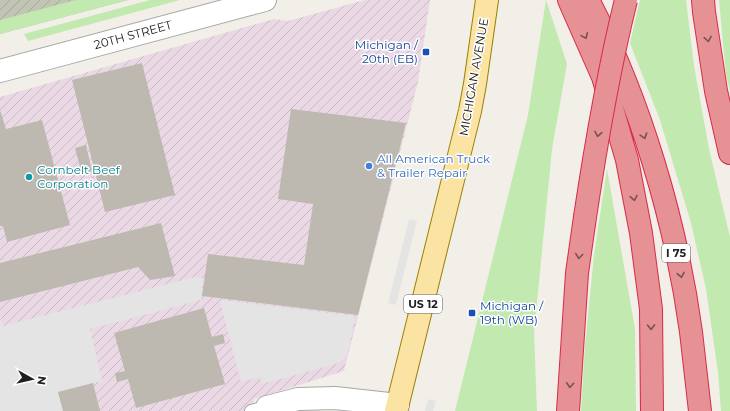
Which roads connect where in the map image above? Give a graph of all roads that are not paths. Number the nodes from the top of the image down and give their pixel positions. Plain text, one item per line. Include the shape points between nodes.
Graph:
1 (266, 0) edge
2 (487, 0) edge
3 (569, 0) edge
4 (588, 0) edge
5 (626, 0) edge
6 (703, 0) edge
7 (0, 71) edge
8 (730, 153) edge
9 (397, 408) edge
10 (261, 410) edge
11 (568, 411) edge
12 (652, 411) edge
13 (700, 411) edge

1 - 7 street, 20TH STREET
2 - 9 main road, MICHIGAN AVENUE / US 12 via 470,111
3 -> 12 highway via 603,77 627,160 641,233 651,309
4 -> 13 highway, I 75 via 632,99 660,184 680,268 691,332
5 -> 11 highway, bridge via 596,140 577,273
6 -> 8 highway via 716,91
9 - 10 street via 335,398 298,399

